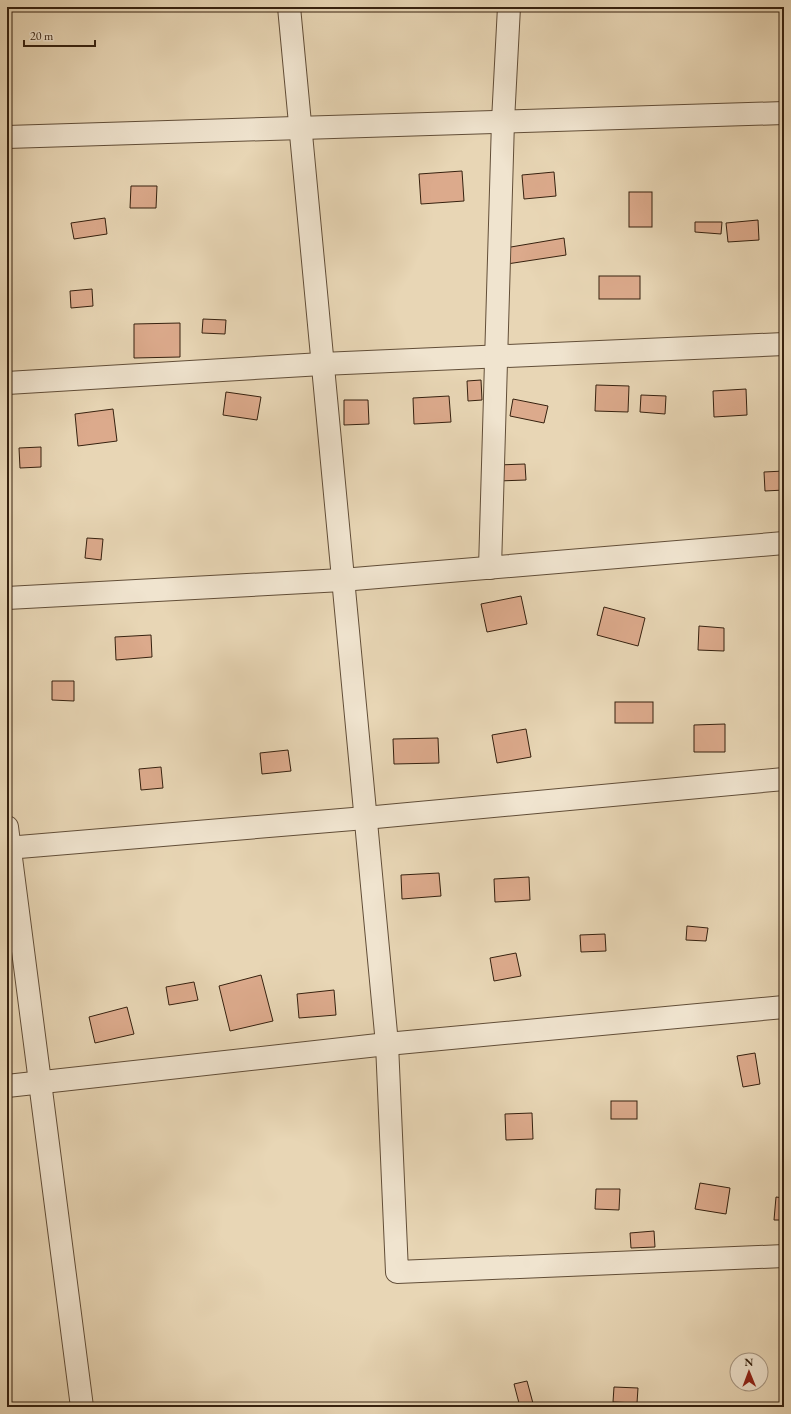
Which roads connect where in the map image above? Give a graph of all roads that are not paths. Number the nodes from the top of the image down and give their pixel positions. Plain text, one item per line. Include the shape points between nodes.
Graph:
1 (289, 7) edge
2 (509, 7) edge
3 (784, 113) edge
4 (503, 121) junction
5 (300, 127) junction
6 (7, 136) edge
7 (784, 344) edge
8 (497, 356) junction
9 (322, 364) junction
10 (7, 382) edge
11 (784, 544) edge
12 (490, 568) junction
13 (342, 580) junction
14 (7, 598) edge
15 (784, 779) edge
16 (365, 818) junction
17 (7, 827) edge
18 (8, 848) edge
19 (784, 1007) edge
20 (386, 1044) junction
21 (40, 1082) junction
22 (7, 1086) edge
23 (784, 1256) edge
24 (82, 1407) edge

1 - 5 street
2 - 4 street
3 - 4 street
4 - 5 street
4 - 8 street
5 - 6 street
5 - 9 street
7 - 8 street
8 - 9 street
8 - 12 street
9 - 10 street
9 - 13 street
11 - 12 street
12 - 13 street
13 - 14 street
13 - 16 street
15 - 16 street
16 - 18 street
16 - 20 street
17 - 18 street
18 - 21 street
19 - 20 street
20 - 21 street
20 - 23 street via 397,1272
21 - 22 street
21 - 24 street

